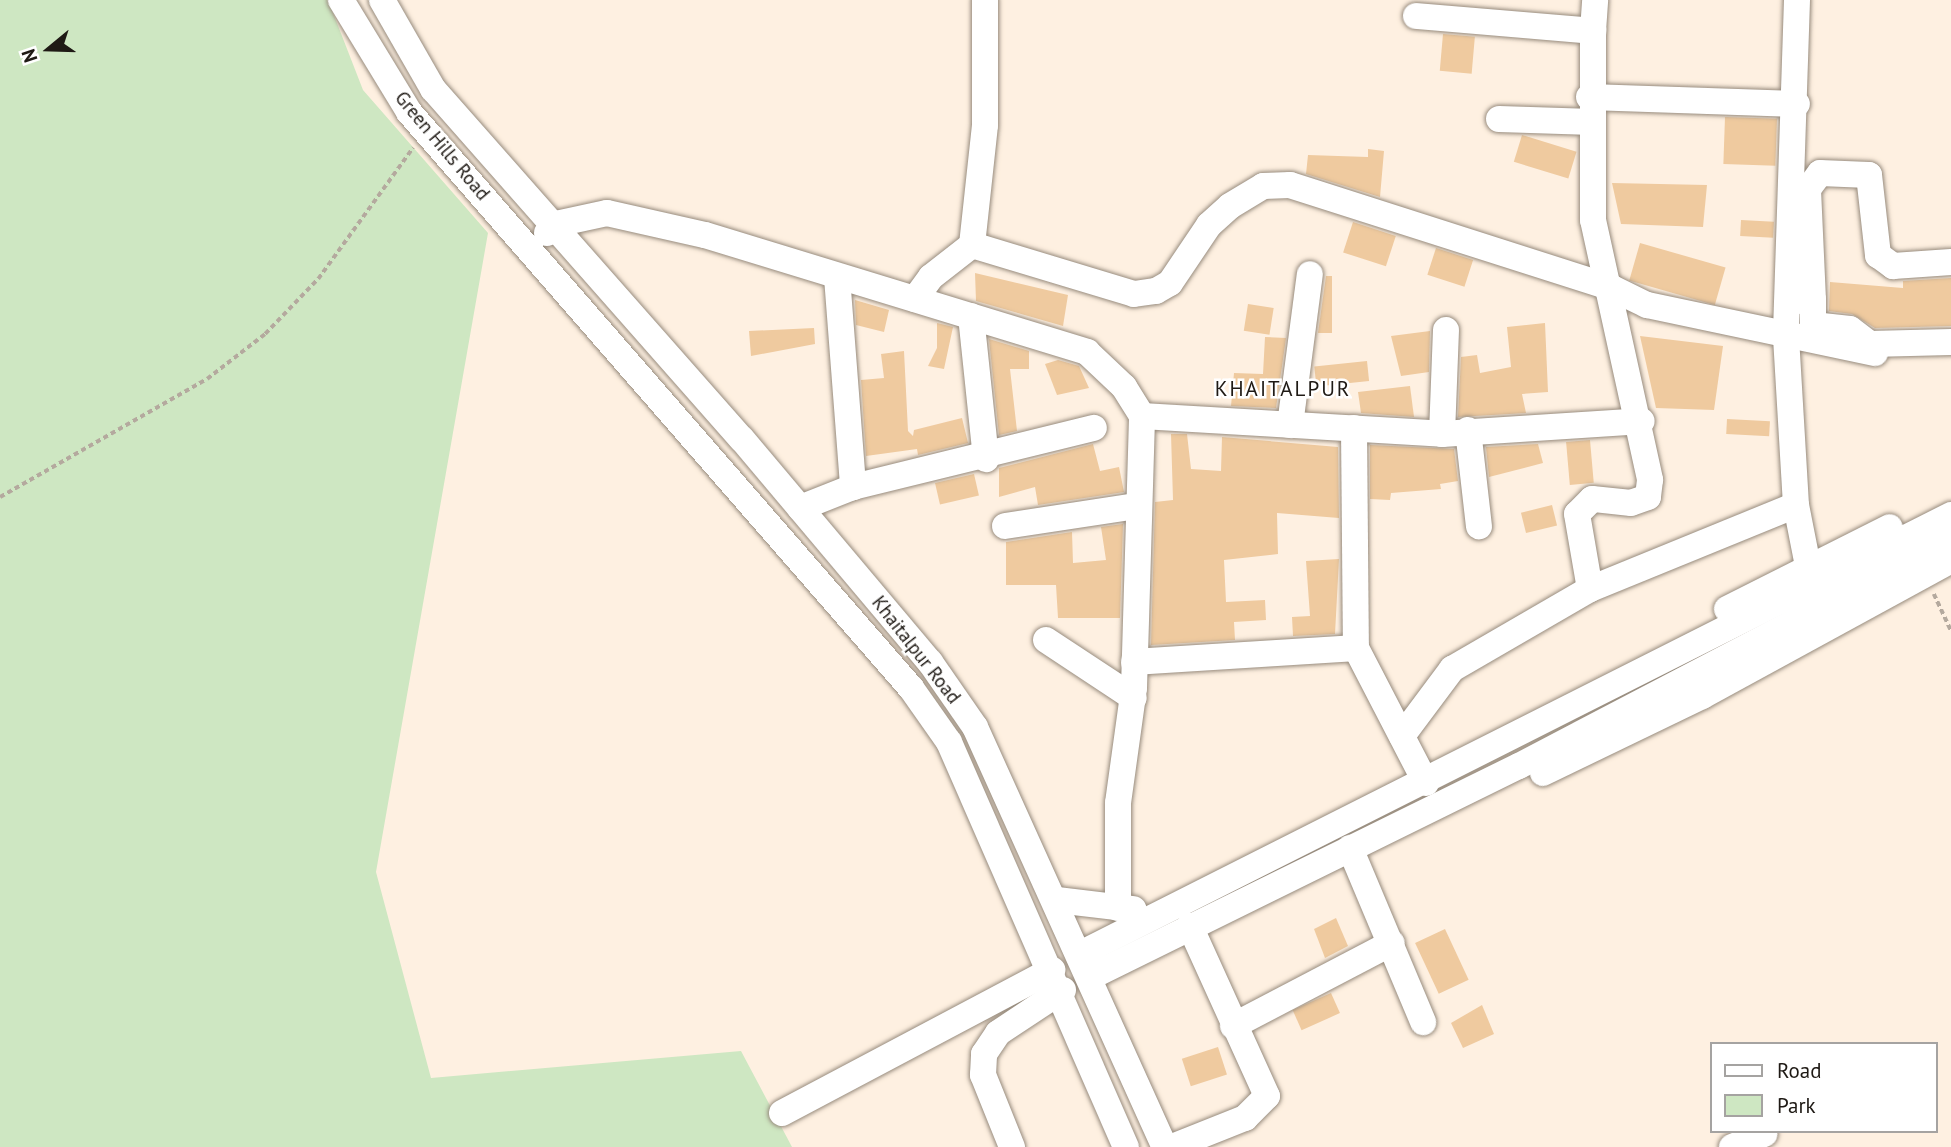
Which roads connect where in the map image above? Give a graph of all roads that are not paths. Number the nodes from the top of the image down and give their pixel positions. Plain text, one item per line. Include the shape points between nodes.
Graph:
1 (341, 0) edge
2 (382, 0) edge
3 (985, 0) edge
4 (1595, 0) edge
5 (1797, 0) edge
6 (1416, 16) dead end
7 (1593, 31) junction
8 (1797, 104) junction
9 (1591, 110) junction
10 (1499, 119) dead end
11 (556, 224) junction
12 (972, 245) junction
13 (531, 249) junction
14 (1951, 262) edge
15 (1310, 274) dead end
16 (837, 277) junction
17 (1612, 288) junction
18 (915, 299) junction
19 (1801, 301) junction
20 (971, 316) junction
21 (1446, 330) dead end
22 (1786, 337) junction
23 (1951, 342) edge
24 (1875, 353) dead end
25 (1142, 416) junction
26 (1642, 421) junction
27 (1290, 425) junction
28 (1094, 428) dead end
29 (1353, 428) junction
30 (1468, 430) junction
31 (1442, 435) junction
32 (986, 459) junction
33 (853, 487) junction
34 (1951, 498) edge
35 (1796, 505) junction
36 (1135, 506) junction
37 (800, 508) junction
38 (1951, 515) edge
39 (1004, 526) dead end
40 (1479, 526) dead end
41 (1951, 540) edge
42 (1951, 560) edge
43 (1808, 566) junction
44 (1590, 589) junction
45 (1046, 640) dead end
46 (1356, 648) junction
47 (1134, 662) junction
48 (1134, 698) junction
49 (1402, 736) junction
50 (1426, 783) junction
51 (1473, 788) junction
52 (1350, 848) junction
53 (1057, 900) junction
54 (1118, 908) junction
55 (1166, 915) junction
56 (1190, 926) junction
57 (1392, 943) junction
58 (1086, 965) junction
59 (1057, 980) junction
60 (1423, 1023) dead end
61 (1233, 1026) junction
62 (782, 1113) dead end
63 (1764, 1134) dead end
64 (1012, 1147) edge
65 (1126, 1147) edge
66 (1165, 1147) edge
67 (1172, 1147) edge
68 (1732, 1147) edge

1 - 13 street, Green Hills Road via 409,112
2 - 11 street, Green Hills Road via 433,89
3 - 12 street via 985,125
4 - 7 street
5 - 8 street
6 - 7 street
7 - 9 street
8 - 9 street
8 - 19 street
9 - 10 street
9 - 17 street via 1593,220
11 - 13 street
11 - 16 street via 607,213 705,235
11 - 37 street, Khaitalpur Road
12 - 17 street via 1134,293 1156,291 1170,283 1209,225 1230,206 1263,186 1290,185
12 - 18 street via 930,277
13 - 59 street, Khaitalpur Road via 911,688 979,799
14 - 19 street via 1893,266 1878,256 1869,175 1820,173 1808,189
15 - 27 street
16 - 18 street
16 - 33 street
17 - 22 street via 1647,305
17 - 26 street
18 - 20 street
19 - 22 street
19 - 23 street via 1813,325 1850,329 1870,344
20 - 25 street via 1087,352 1125,387
20 - 32 street
21 - 31 street
22 - 24 street
22 - 35 street
25 - 27 street
25 - 36 street
26 - 30 street
26 - 44 street via 1648,497 1631,503 1592,499 1577,514
27 - 29 street
28 - 32 street
29 - 31 street
29 - 46 street
30 - 31 street
30 - 40 street
32 - 33 street
33 - 37 street
34 - 43 street
35 - 43 street
35 - 44 street
36 - 39 street
36 - 47 street
37 - 53 street, Khaitalpur Road via 930,662 975,727
38 - 50 street
41 - 51 street
42 - 51 street via 1702,696 1522,783
43 - 50 street via 1475,743
44 - 49 street via 1452,669
45 - 48 street
46 - 47 street
46 - 49 street
47 - 48 street
48 - 54 street via 1118,803
49 - 50 street
50 - 55 street
51 - 52 street
52 - 56 street
52 - 57 street
53 - 54 street
53 - 58 street, Khaitalpur Road
54 - 55 street
55 - 58 street
56 - 58 street
56 - 61 street
57 - 60 street
57 - 61 street
58 - 66 street, Khaitalpur Road
59 - 62 street
59 - 64 street via 998,1033 984,1054 983,1075
59 - 65 street, Khaitalpur Road
61 - 67 street via 1266,1081 1262,1107
63 - 68 street

